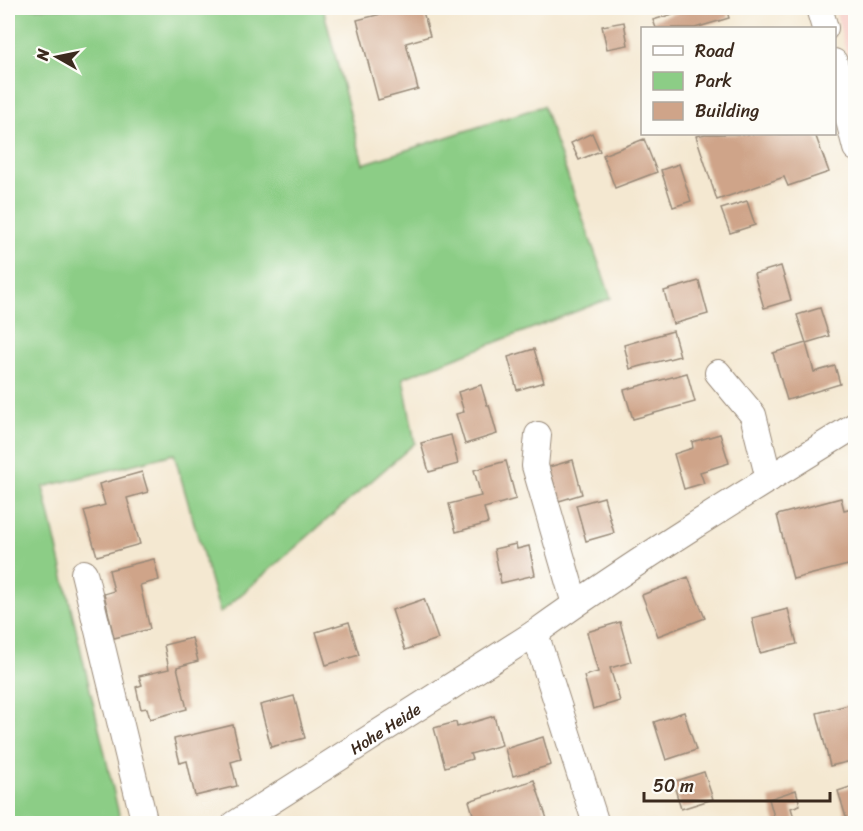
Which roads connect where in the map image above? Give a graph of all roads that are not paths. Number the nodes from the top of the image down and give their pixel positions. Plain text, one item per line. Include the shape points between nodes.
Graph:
1 (819, 8) edge
2 (825, 27) edge
3 (836, 71) edge
4 (855, 148) edge
5 (718, 373) dead end
6 (855, 425) edge
7 (538, 435) dead end
8 (769, 479) junction
9 (84, 573) dead end
10 (575, 604) junction
11 (534, 633) junction
12 (145, 824) edge
13 (235, 824) edge
14 (596, 824) edge

1 - 2 street
3 - 4 street
5 - 8 street via 753,415
6 - 8 street, Hohe Heide
7 - 10 street via 535,466
8 - 10 street, Hohe Heide
9 - 12 street
10 - 11 street, Hohe Heide
11 - 13 street, Hohe Heide
11 - 14 street

